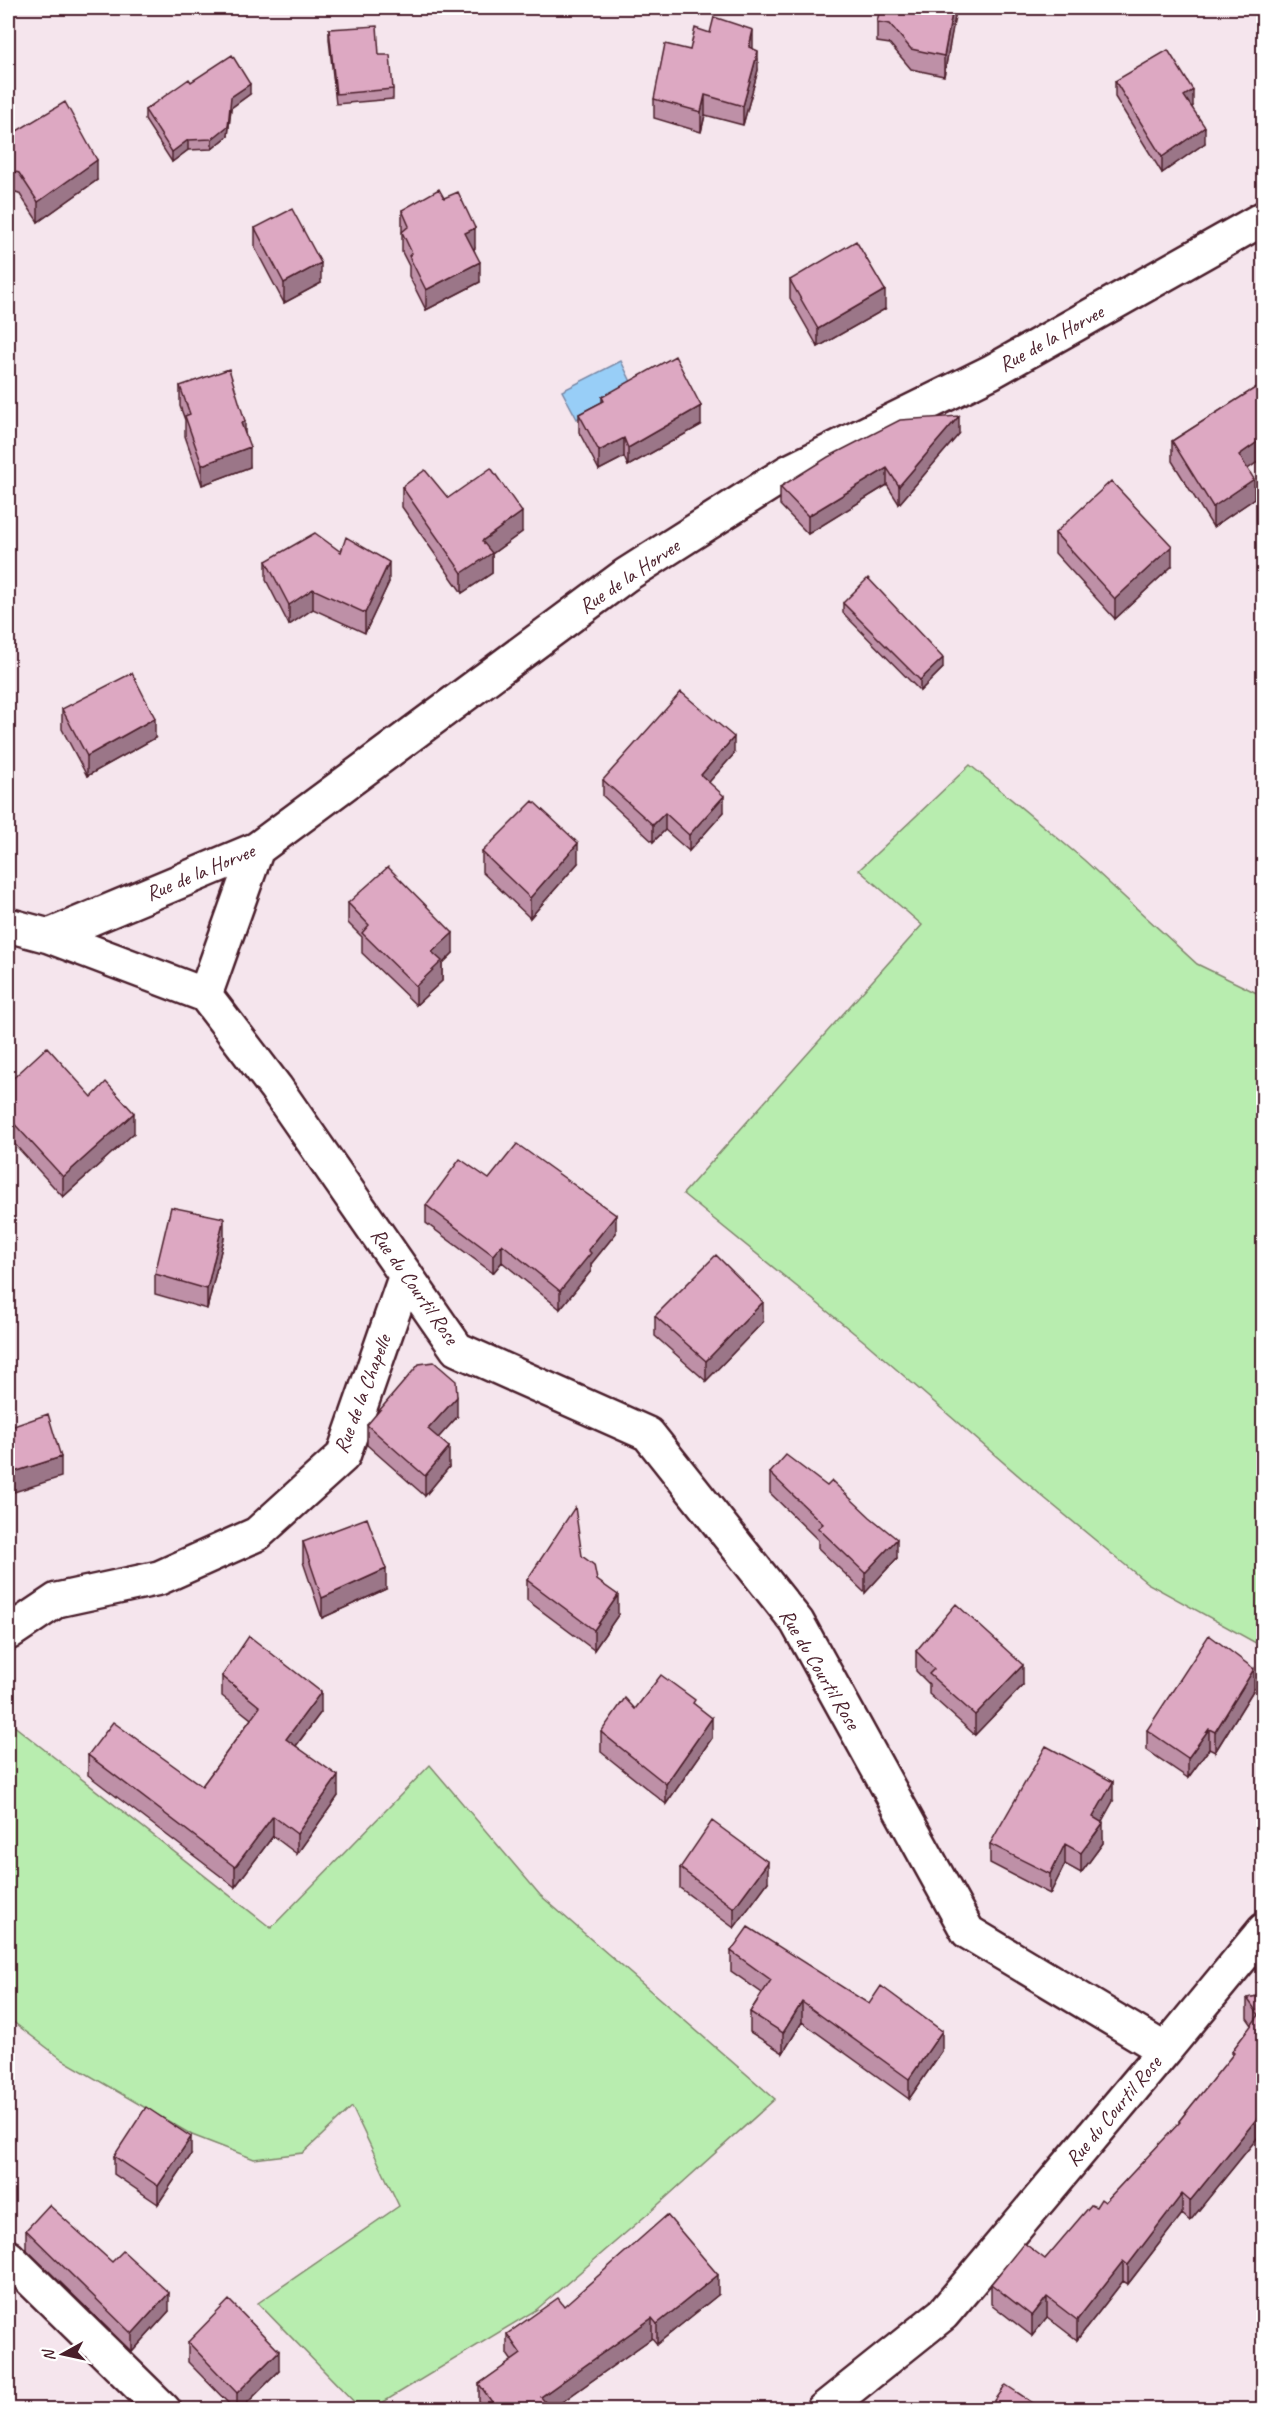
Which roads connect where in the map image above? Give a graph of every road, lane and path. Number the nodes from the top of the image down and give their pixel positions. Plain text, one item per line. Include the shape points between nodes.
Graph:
1 (1263, 218) edge
2 (257, 849) junction
3 (8, 925) edge
4 (49, 936) junction
5 (205, 995) junction
6 (406, 1275) junction
7 (8, 1634) edge
8 (1263, 1930) edge
9 (1165, 2050) junction
10 (8, 2257) edge
11 (164, 2409) edge
12 (823, 2409) edge

1 - 2 street, Rue de la Horvee via 991,372 788,472 626,575
2 - 4 street, Rue de la Horvee
2 - 5 street
3 - 4 street
4 - 5 street
5 - 6 street, Rue du Courtil Rose via 276,1088
6 - 7 street, Rue de la Chapelle via 343,1456 257,1534 159,1578 57,1600
6 - 9 street, Rue du Courtil Rose via 457,1349 648,1434 797,1622 968,1932
8 - 9 street
9 - 12 street, Rue du Courtil Rose via 943,2314
10 - 11 street

